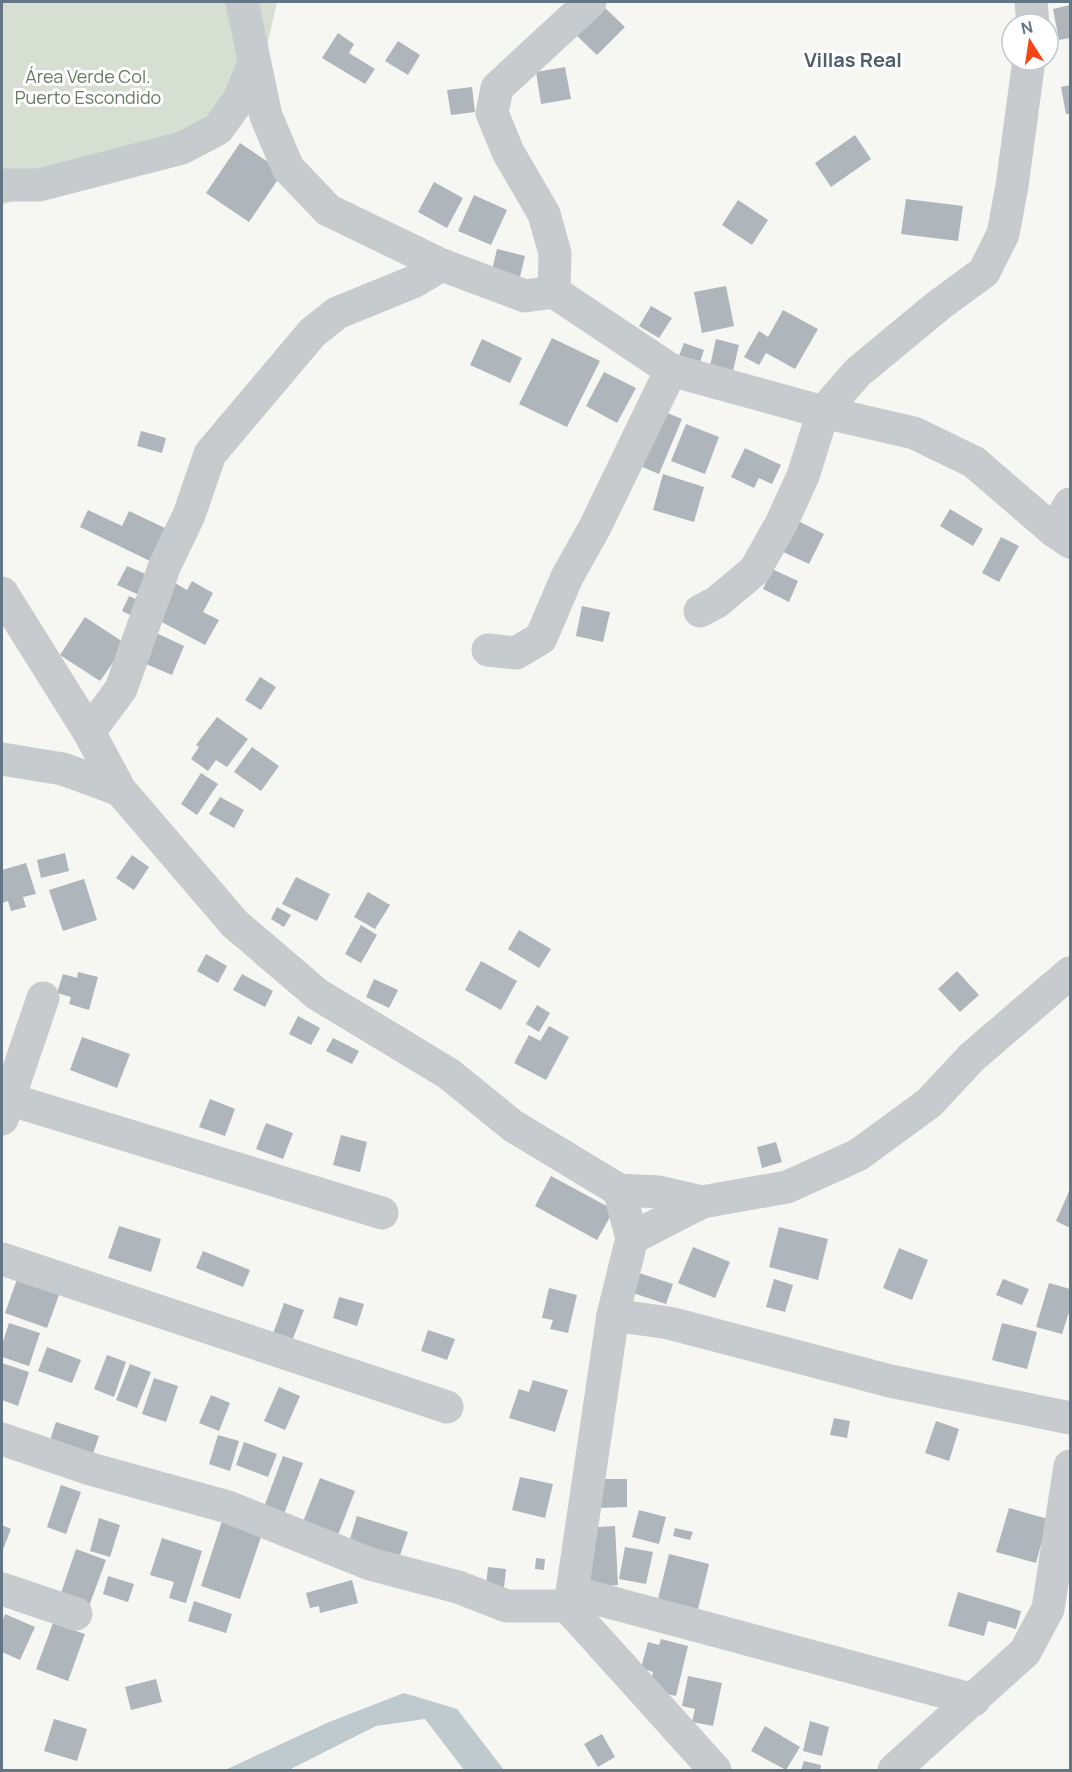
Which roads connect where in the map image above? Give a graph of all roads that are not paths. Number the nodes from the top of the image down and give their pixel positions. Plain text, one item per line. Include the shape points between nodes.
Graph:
1 (242, 2) edge
2 (590, 2) edge
3 (254, 62) junction
4 (1027, 72) edge
5 (2, 185) edge
6 (442, 265) junction
7 (555, 292) junction
8 (671, 370) junction
9 (823, 412) junction
10 (1071, 504) edge
11 (1062, 537) edge
12 (2, 593) edge
13 (700, 611) dead end
14 (488, 650) dead end
15 (89, 732) junction
16 (2, 759) edge
17 (120, 790) junction
18 (1071, 973) edge
19 (43, 998) dead end
20 (4, 1105) edge
21 (619, 1190) junction
22 (702, 1202) junction
23 (382, 1213) dead end
24 (632, 1238) junction
25 (2, 1259) edge
26 (613, 1315) junction
27 (447, 1407) dead end
28 (1071, 1418) edge
29 (2, 1439) edge
30 (1071, 1466) edge
31 (2, 1589) edge
32 (570, 1599) junction
33 (76, 1614) dead end
34 (975, 1700) junction
35 (715, 1770) edge
36 (894, 1770) edge

1 - 3 street
2 - 7 street via 497,88 492,113 508,152 544,214 555,253
3 - 5 street via 240,98 218,129 182,148 39,186
3 - 6 street via 266,116 288,168 328,210
4 - 9 street via 1003,234 984,272 858,372
6 - 7 street via 525,296
6 - 15 street via 413,282 337,314 312,333 210,454 121,689
7 - 8 street
8 - 9 street
8 - 14 street via 567,577 541,638 516,653
9 - 11 street via 914,433 974,462
9 - 13 street via 803,476 754,570 717,602
10 - 11 street
12 - 15 street
15 - 17 street
16 - 17 street via 63,769
17 - 21 street via 235,924 316,994 449,1074 513,1126
18 - 22 street via 972,1057 929,1103 858,1155 788,1188
19 - 20 street
20 - 23 street
21 - 22 street via 659,1192
21 - 24 street
22 - 24 street
24 - 26 street
25 - 27 street
26 - 28 street via 669,1323 890,1381
26 - 32 street
29 - 32 street via 87,1468 228,1507 370,1564 458,1587 507,1606
30 - 34 street via 1048,1609 1025,1652
31 - 33 street
32 - 34 street
32 - 35 street
34 - 36 street

